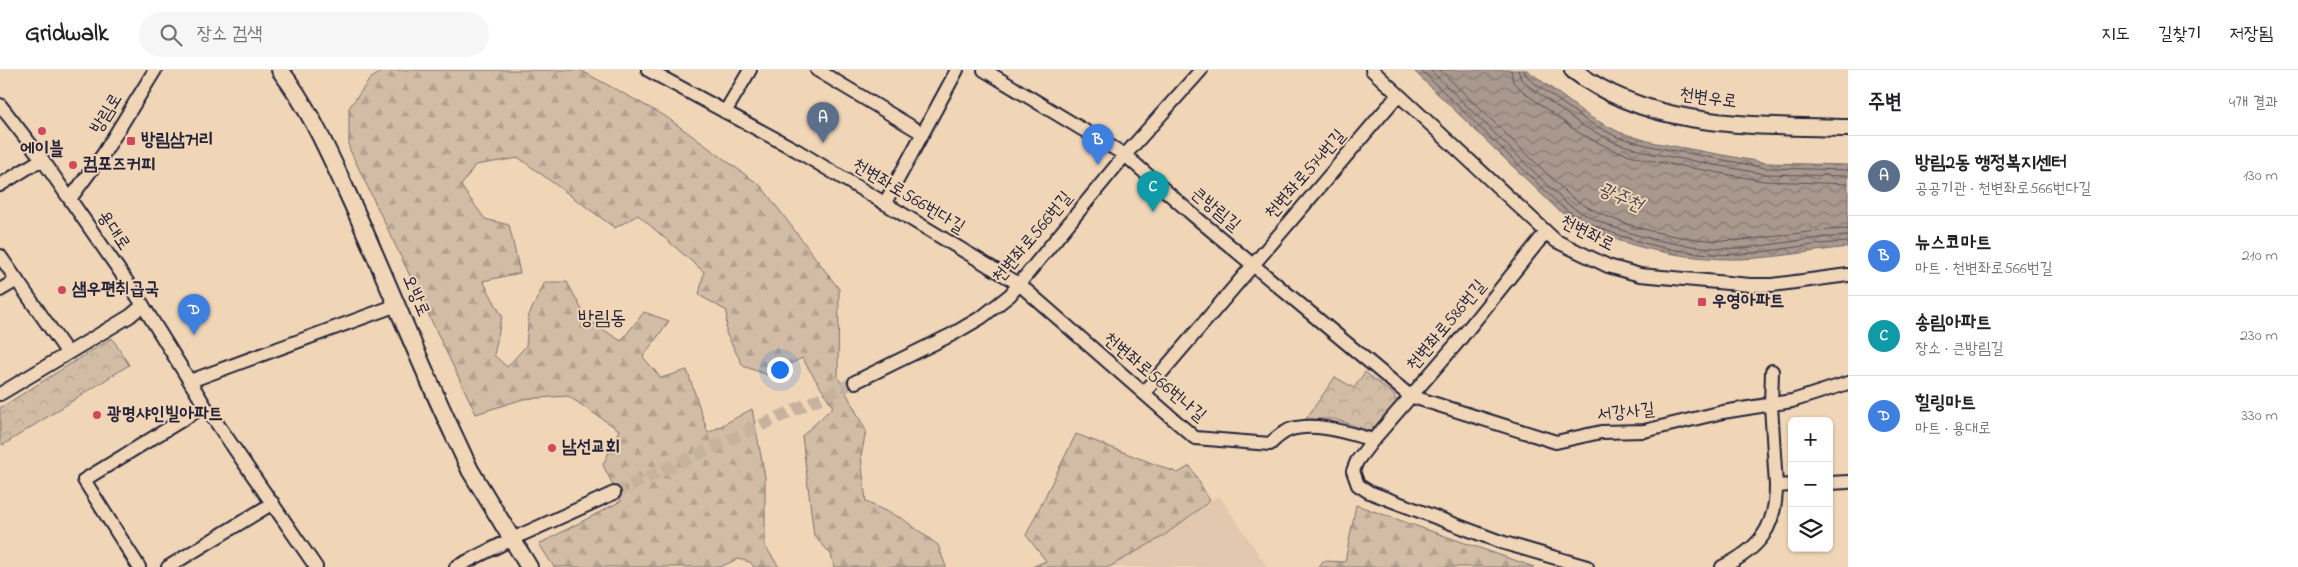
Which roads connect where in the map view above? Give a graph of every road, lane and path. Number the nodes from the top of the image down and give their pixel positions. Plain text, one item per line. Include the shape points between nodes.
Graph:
1 (155, 70) edge
2 (280, 70) edge
3 (648, 70) edge
4 (750, 70) edge
5 (817, 70) edge
6 (957, 70) edge
7 (984, 70) edge
8 (1202, 70) edge
9 (1372, 70) edge
10 (1573, 70) edge
11 (1398, 95) junction
12 (0, 105) edge
13 (726, 112) junction
14 (1848, 128) edge
15 (922, 133) junction
16 (1125, 155) junction
17 (42, 159) junction
18 (0, 185) edge
19 (70, 199) junction
20 (884, 203) junction
21 (1546, 232) junction
22 (0, 256) edge
23 (1253, 266) junction
24 (1848, 275) edge
25 (17, 280) junction
26 (1019, 284) junction
27 (0, 290) edge
28 (143, 305) junction
29 (398, 305) junction
30 (66, 352) junction
31 (1772, 372) dead end
32 (190, 381) junction
33 (855, 382) tunnel mouth
34 (1848, 383) edge
35 (1144, 393) junction
36 (0, 394) edge
37 (1410, 396) junction
38 (1771, 405) junction
39 (205, 406) junction
40 (1373, 440) junction
41 (1848, 482) edge
42 (1833, 483) edge
43 (1788, 485) edge
44 (1776, 486) junction
45 (614, 493) tunnel mouth
46 (272, 503) junction
47 (512, 539) junction
48 (139, 567) edge
49 (168, 567) edge
50 (316, 567) edge
51 (456, 567) edge
52 (529, 567) edge
53 (1586, 567) edge
54 (1722, 567) edge

1 - 19 street, 방림로 via 104,153
2 - 29 main road, 오방로 via 329,154
3 - 13 street, 천변좌로566번다길
4 - 13 street
5 - 15 street
6 - 15 street
7 - 16 street, 큰방림길
8 - 16 street, 천변좌로566번길
9 - 11 street, 천변좌로
10 - 14 main road, 천변우로 via 1620,98 1679,116 1744,124
11 - 21 street, 천변좌로
11 - 23 street, 천변좌로574번길
12 - 17 street, 용대로
13 - 20 street, 천변좌로566번다길
15 - 20 street
16 - 23 street, 큰방림길
16 - 26 street, 천변좌로566번길
17 - 18 street
17 - 19 street, 용대로
19 - 28 street, 용대로
20 - 26 street, 천변좌로566번다길
21 - 24 street, 천변좌로 via 1556,241 1608,266 1640,274 1750,285
21 - 37 street, 천변좌로586번길
22 - 25 street
23 - 35 street, 천변좌로574번길
23 - 37 street, 큰방림길
25 - 27 street
25 - 30 street
26 - 33 street, 천변좌로566번길 via 982,317 931,346
26 - 35 street, 천변좌로566번나길
28 - 30 street via 130,316
28 - 32 street, 용대로
29 - 32 street
29 - 47 main road, 오방로 via 458,444
30 - 36 street
31 - 38 street
32 - 39 street, 용대로
34 - 38 street, 서강사길
35 - 40 street, 천변좌로566번나길 via 1195,438 1270,444 1286,431 1331,428
37 - 38 street, 서강사길 via 1556,442 1600,432 1644,431 1723,412
37 - 40 street, 천변좌로586번길
38 - 44 street
39 - 46 street, 용대로
39 - 48 street via 84,480
40 - 53 street, 천변좌로586번길 via 1356,461 1353,471 1358,485 1369,492 1501,542
41 - 42 street
43 - 44 street
44 - 54 street via 1775,511 1760,541
45 - 47 street
46 - 49 street
46 - 50 street, 용대로
47 - 51 street
47 - 52 main road, 오방로

